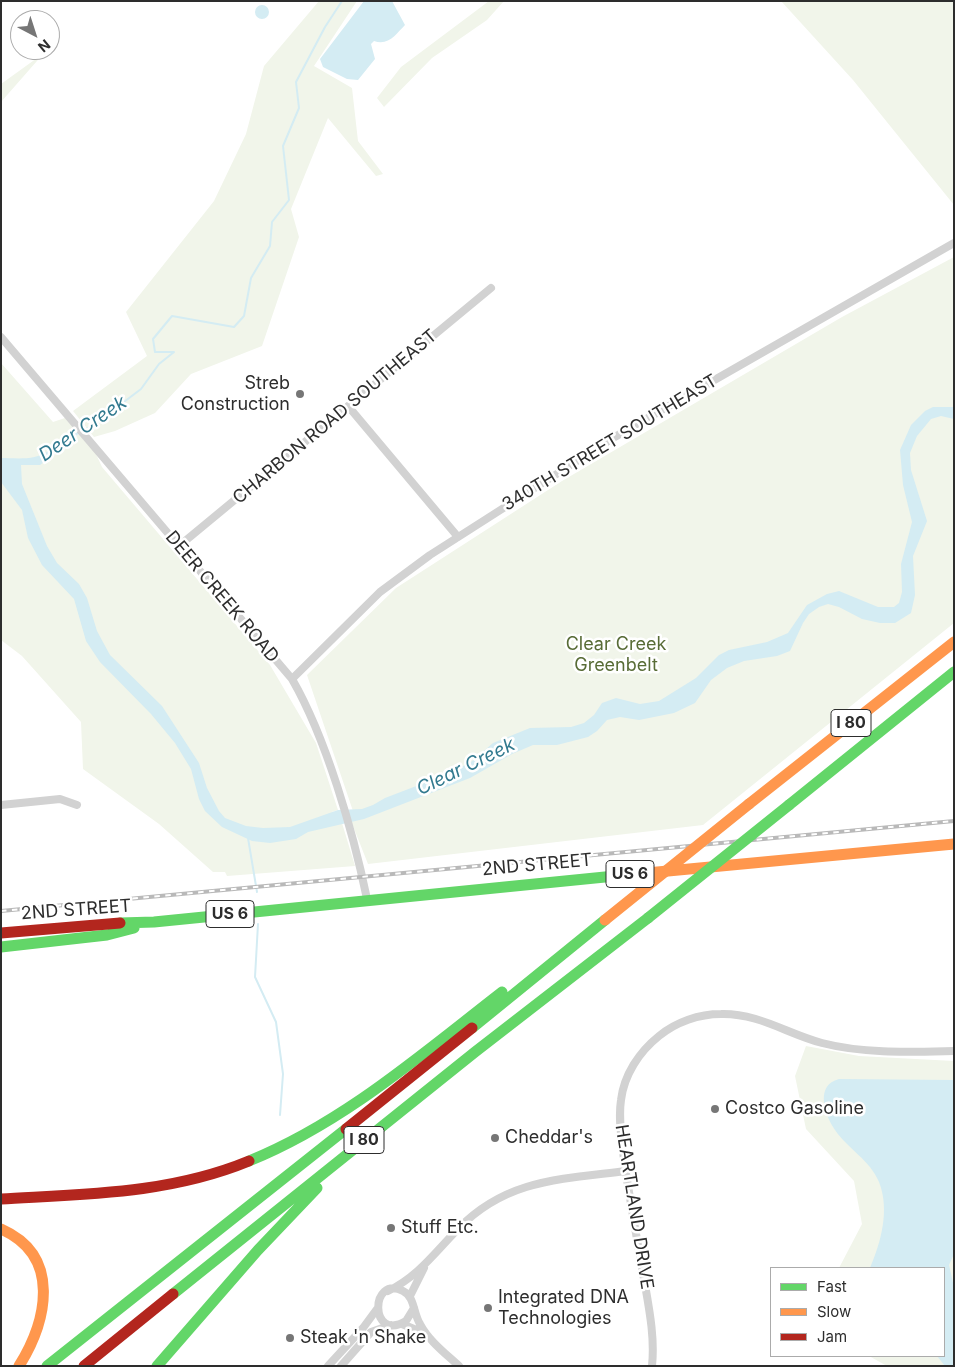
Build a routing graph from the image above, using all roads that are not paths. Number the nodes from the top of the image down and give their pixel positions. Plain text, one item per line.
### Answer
1 (954, 243) edge
2 (491, 288) dead end
3 (1, 336) edge
4 (348, 406) junction
5 (458, 537) junction
6 (179, 546) junction
7 (954, 642) edge
8 (954, 672) edge
9 (292, 678) junction
10 (1, 805) edge
11 (77, 805) dead end
12 (954, 844) edge
13 (367, 900) junction
14 (154, 922) junction
15 (1, 934) edge
16 (1, 947) edge
17 (548, 967) junction
18 (954, 1051) edge
19 (408, 1105) junction
20 (626, 1171) junction
21 (1, 1199) edge
22 (1, 1229) edge
23 (425, 1266) junction
24 (388, 1291) junction
25 (410, 1296) junction
26 (414, 1308) junction
27 (377, 1309) junction
28 (402, 1324) junction
29 (390, 1325) junction
30 (426, 1334) junction
31 (18, 1366) edge
32 (46, 1366) edge
33 (84, 1366) edge
34 (157, 1366) edge
35 (328, 1366) edge
36 (341, 1366) edge
37 (459, 1366) edge
38 (652, 1366) edge

1 - 5 street, 340TH STREET SOUTHEAST
2 - 4 street, CHARBON ROAD SOUTHEAST
3 - 6 street, DEER CREEK ROAD
4 - 5 street
4 - 6 street, CHARBON ROAD SOUTHEAST
5 - 9 street, 340TH STREET SOUTHEAST
6 - 9 street, DEER CREEK ROAD
7 - 17 main road, I 80, bridge
8 - 19 main road, I 80, bridge
9 - 13 street, DEER CREEK ROAD
10 - 11 street
12 - 13 main road, 2ND STREET / US 6
13 - 14 main road, 2ND STREET / US 6
14 - 15 main road, 2ND STREET / US 6
14 - 16 main road, 2ND STREET / US 6
17 - 21 main road
17 - 32 main road, I 80
18 - 20 street, HEARTLAND DRIVE
19 - 33 main road, I 80
19 - 34 main road
20 - 23 street
20 - 38 street, HEARTLAND DRIVE
22 - 31 main road
23 - 24 street
23 - 25 street
24 - 25 street
24 - 27 street
25 - 26 street
26 - 28 street
26 - 30 street
27 - 29 street
27 - 35 street
28 - 29 street
28 - 30 street
29 - 36 street
30 - 37 street

